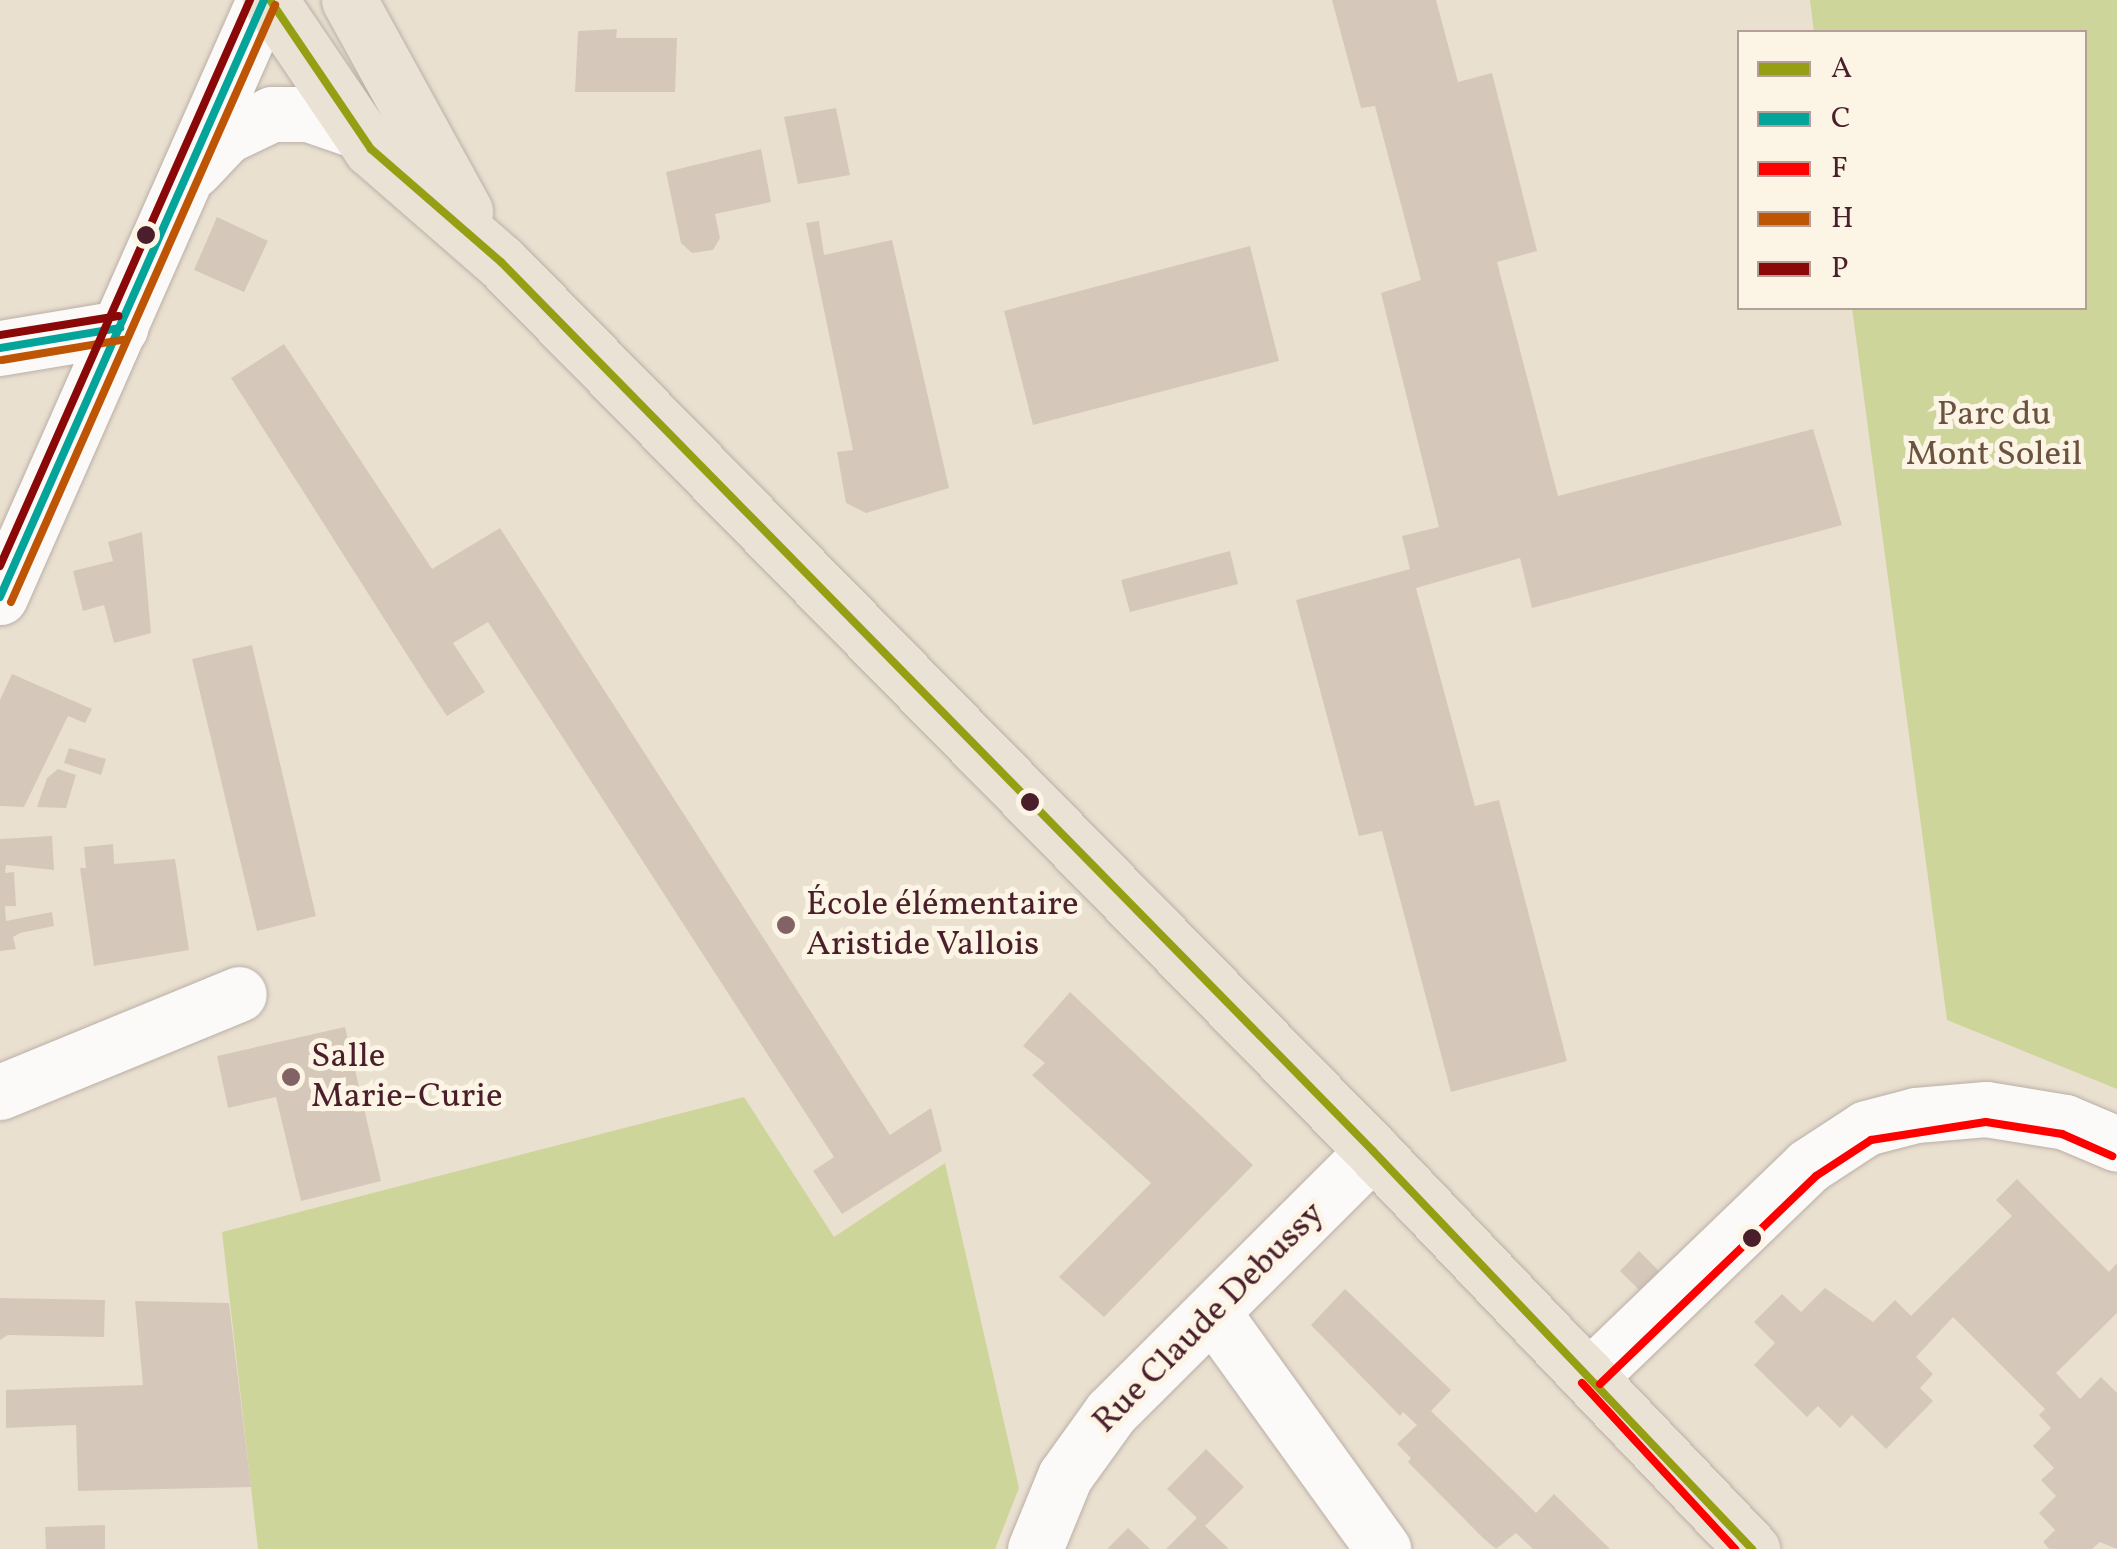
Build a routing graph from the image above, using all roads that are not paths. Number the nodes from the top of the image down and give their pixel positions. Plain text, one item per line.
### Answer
1 (349, 0) edge
2 (278, 15) edge
3 (355, 130) junction
4 (182, 184) junction
5 (455, 196) junction
6 (501, 262) junction
7 (120, 328) junction
8 (0, 348) edge
9 (0, 597) edge
10 (240, 994) dead end
11 (0, 1092) edge
12 (2117, 1144) edge
13 (1373, 1152) junction
14 (1214, 1313) junction
15 (1591, 1376) junction
16 (1035, 1549) edge
17 (1382, 1549) edge
18 (1752, 1549) edge

1 - 5 main road
2 - 3 main road
2 - 4 street
2 - 5 street
3 - 4 street
3 - 6 main road
4 - 7 street
5 - 6 main road
6 - 13 main road
7 - 8 street
7 - 9 street
10 - 11 street
12 - 15 street
13 - 14 street, Rue Claude Debussy
13 - 15 main road
14 - 16 street, Rue Claude Debussy
14 - 17 street
15 - 18 main road

